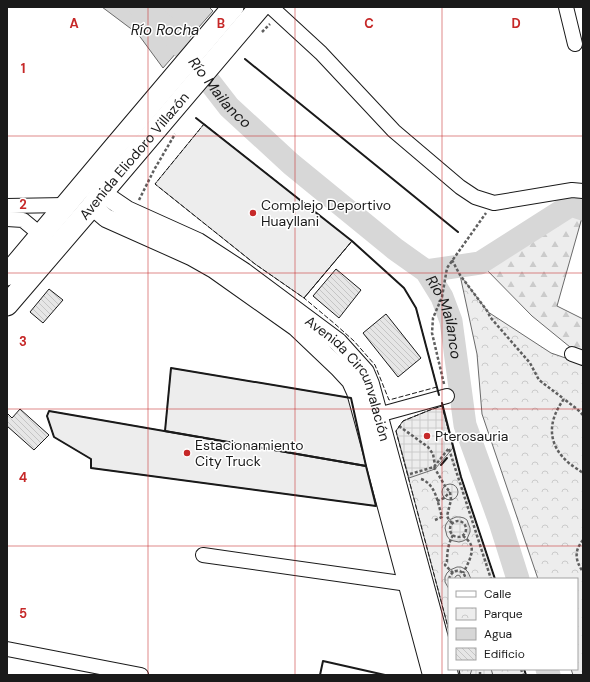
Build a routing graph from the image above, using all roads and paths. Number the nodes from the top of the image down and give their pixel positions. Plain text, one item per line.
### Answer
1 (260, 7) edge
2 (566, 7) edge
3 (275, 11) edge
4 (242, 19) edge
5 (575, 44) dead end
6 (179, 129) dead end
7 (583, 191) edge
8 (97, 200) junction
9 (494, 203) junction
10 (65, 205) junction
11 (7, 206) edge
12 (132, 212) junction
13 (7, 219) edge
14 (40, 235) junction
15 (452, 260) junction
16 (7, 275) edge
17 (7, 305) edge
18 (341, 345) junction
19 (328, 358) junction
20 (447, 396) joint
21 (564, 399) junction
22 (583, 415) edge
23 (372, 418) junction
24 (400, 426) dead end
25 (435, 466) junction
26 (583, 473) edge
27 (410, 474) dead end
28 (421, 479) dead end
29 (450, 492) junction
30 (437, 501) junction
31 (435, 520) dead end
32 (452, 523) junction
33 (452, 535) junction
34 (463, 536) junction
35 (583, 540) edge
36 (203, 555) dead end
37 (583, 572) edge
38 (453, 573) junction
39 (463, 573) junction
40 (450, 578) edge
41 (466, 578) edge
42 (491, 578) edge
43 (408, 584) junction
44 (7, 649) edge
45 (141, 675) edge
46 (432, 675) edge
47 (449, 675) edge

1 - 4 highway, Avenida Eliodoro Villazón
2 - 5 street
3 - 4 path
3 - 9 street
4 - 8 highway, Avenida Eliodoro Villazón
4 - 10 highway, Avenida Eliodoro Villazón
6 - 12 path
7 - 9 street
8 - 12 main road, Avenida Circunvalación
8 - 17 highway, Avenida Eliodoro Villazón
8 - 19 main road, Avenida Circunvalación
9 - 15 path
10 - 11 street
10 - 14 highway, Avenida Eliodoro Villazón
12 - 18 main road, Avenida Circunvalación
13 - 14 street
14 - 16 highway, Avenida Eliodoro Villazón
15 - 20 path
15 - 21 path
18 - 19 street
18 - 23 main road, Avenida Circunvalación
19 - 23 main road, Avenida Circunvalación
20 - 23 street
21 - 22 path
21 - 26 path
23 - 43 main road, Avenida Circunvalación
23 - 47 main road, Avenida Circunvalación
24 - 25 path
25 - 27 path
25 - 29 path
25 - 42 path
28 - 30 path
29 - 30 path
29 - 32 path
30 - 31 path
32 - 33 path
32 - 34 path
33 - 34 path
33 - 38 path
34 - 39 path
35 - 37 path
36 - 43 street
38 - 39 path
38 - 40 path
39 - 41 path
43 - 46 main road, Avenida Circunvalación
44 - 45 street

